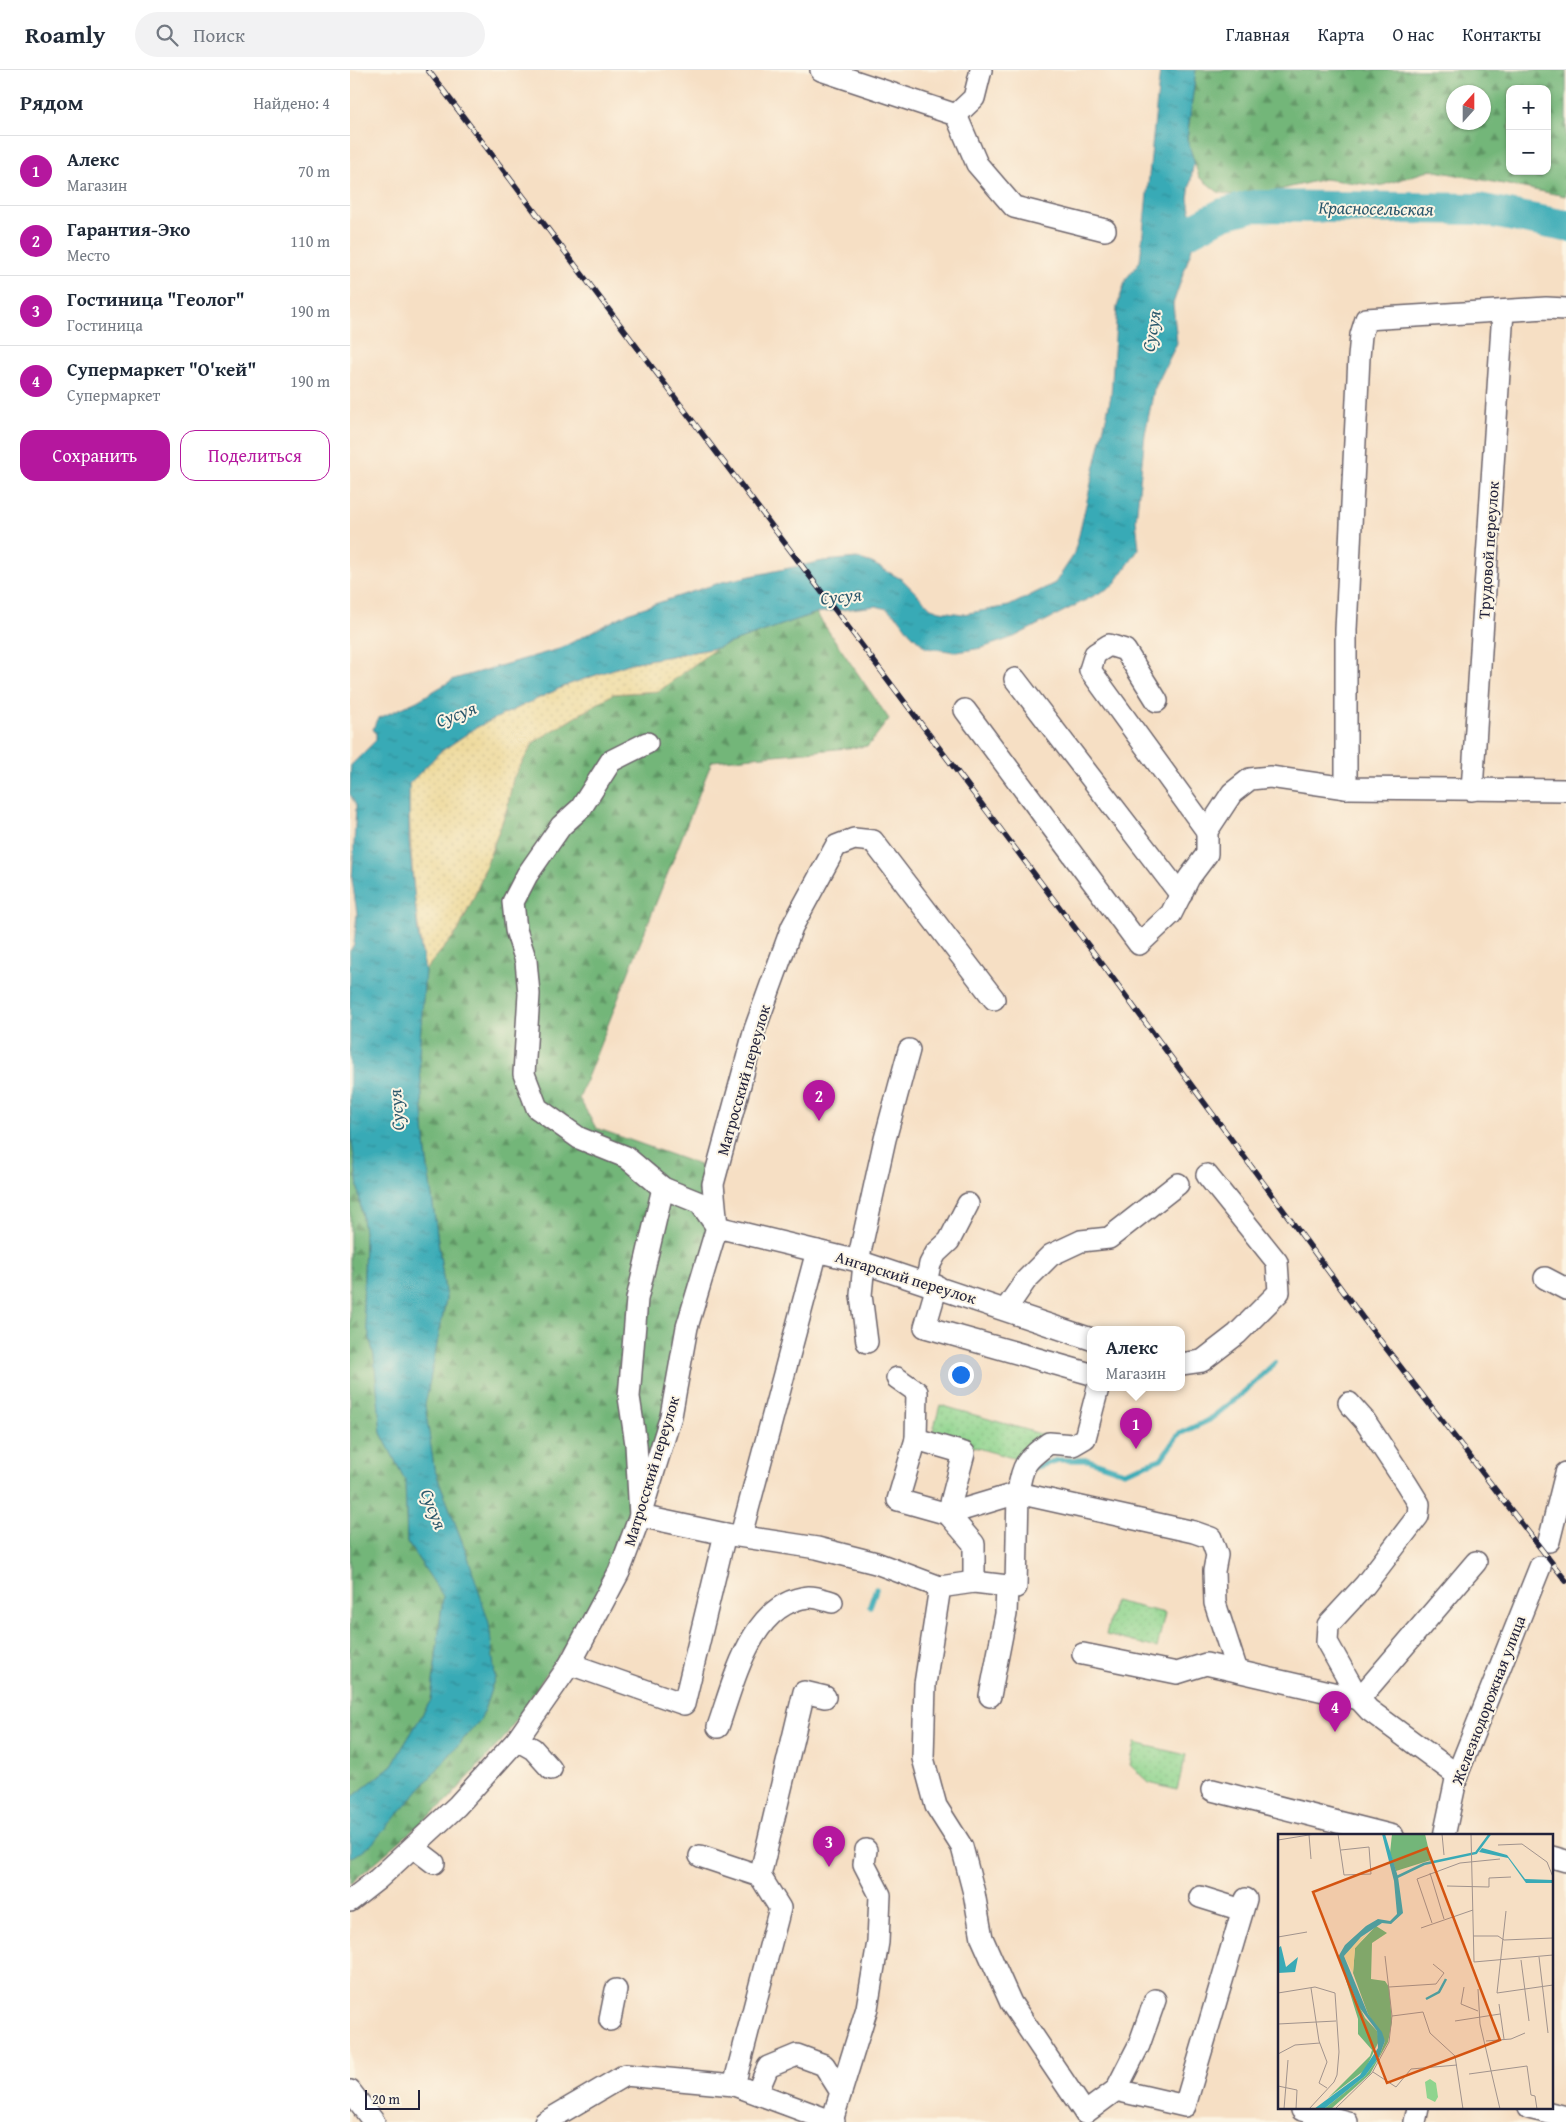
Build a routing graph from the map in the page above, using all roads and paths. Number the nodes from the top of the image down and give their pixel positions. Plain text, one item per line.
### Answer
1 (821, 70) edge
2 (981, 70) edge
3 (956, 115) junction
4 (1105, 230) dead end
5 (1566, 309) edge
6 (1503, 311) junction
7 (1015, 678) dead end
8 (1157, 701) dead end
9 (965, 710) dead end
10 (647, 743) dead end
11 (1346, 788) junction
12 (1472, 790) junction
13 (1566, 790) edge
14 (1207, 830) junction
15 (1181, 895) junction
16 (994, 999) dead end
17 (909, 1050) dead end
18 (1207, 1175) dead end
19 (1178, 1184) dead end
20 (662, 1188) junction
21 (968, 1204) dead end
22 (717, 1227) junction
23 (816, 1250) junction
24 (861, 1262) junction
25 (1545, 1278) dead end
26 (931, 1284) junction
27 (1566, 1289) edge
28 (1006, 1309) junction
29 (1087, 1338) edge
30 (867, 1342) dead end
31 (1185, 1363) edge
32 (1087, 1373) edge
33 (897, 1378) dead end
34 (1097, 1391) edge
35 (1350, 1403) dead end
36 (916, 1439) junction
37 (1566, 1473) edge
38 (1018, 1494) junction
39 (948, 1514) junction
40 (640, 1516) junction
41 (733, 1534) junction
42 (1549, 1541) dead end
43 (1476, 1562) dead end
44 (1540, 1567) dead end
45 (974, 1582) junction
46 (1007, 1586) junction
47 (940, 1587) junction
48 (832, 1602) dead end
49 (1083, 1654) dead end
50 (570, 1664) junction
51 (1237, 1671) junction
52 (824, 1696) dead end
53 (990, 1696) dead end
54 (1359, 1699) junction
55 (718, 1727) dead end
56 (516, 1740) junction
57 (551, 1769) dead end
58 (1457, 1775) junction
59 (1212, 1790) dead end
60 (1386, 1834) edge
61 (1444, 1834) edge
62 (413, 1846) junction
63 (866, 1850) dead end
64 (700, 1856) dead end
65 (434, 1864) dead end
66 (760, 1876) junction
67 (1200, 1897) dead end
68 (350, 1901) edge
69 (616, 1990) dead end
70 (1156, 2000) dead end
71 (610, 2020) dead end
72 (734, 2085) junction
73 (1116, 2090) junction
74 (350, 2091) edge
75 (841, 2092) junction
76 (757, 2093) junction
77 (1537, 2110) edge
78 (1301, 2114) edge
79 (1566, 2117) edge
80 (1084, 2118) edge
81 (374, 2122) edge
82 (545, 2122) edge
83 (833, 2122) edge
84 (1347, 2122) edge

1 - 3 street
2 - 3 street
3 - 4 street
5 - 6 street
6 - 11 street
6 - 12 street, Трудовой переулок
7 - 15 street
8 - 14 street
9 - 15 street
10 - 20 street
11 - 12 street
11 - 14 street
12 - 13 street
14 - 15 street
16 - 22 street, Матросский переулок
17 - 24 street
18 - 31 street
19 - 28 street
20 - 22 street
20 - 40 street
21 - 26 street
22 - 23 street, Ангарский переулок
22 - 40 street, Матросский переулок
23 - 24 street, Ангарский переулок
23 - 41 street
24 - 26 street, Ангарский переулок
24 - 30 street
25 - 27 street
26 - 28 street, Ангарский переулок
26 - 32 street
28 - 29 street, Ангарский переулок
33 - 36 street
34 - 38 street
35 - 54 street
36 - 39 street
36 - 39 street
37 - 42 street
38 - 39 street
38 - 46 street
38 - 51 street
39 - 45 street
40 - 41 street
40 - 50 street, Матросский переулок
41 - 47 street
41 - 50 street
43 - 54 street
44 - 58 street, Железнодорожная улица
45 - 46 street
45 - 47 street
46 - 53 street
47 - 80 street
48 - 55 street
49 - 51 street
50 - 56 street, Матросский переулок
51 - 54 street
52 - 66 street
54 - 58 street
56 - 57 street
56 - 62 street, Матросский переулок
58 - 61 street, Железнодорожная улица
59 - 60 street
62 - 65 street
62 - 68 street, Матросский переулок
63 - 75 street
64 - 66 street
66 - 72 street
67 - 73 street
69 - 71 street
70 - 73 street
72 - 76 street
72 - 82 street
73 - 80 street
74 - 81 street
75 - 76 street
75 - 83 street
76 - 83 street
77 - 79 street
78 - 84 street

